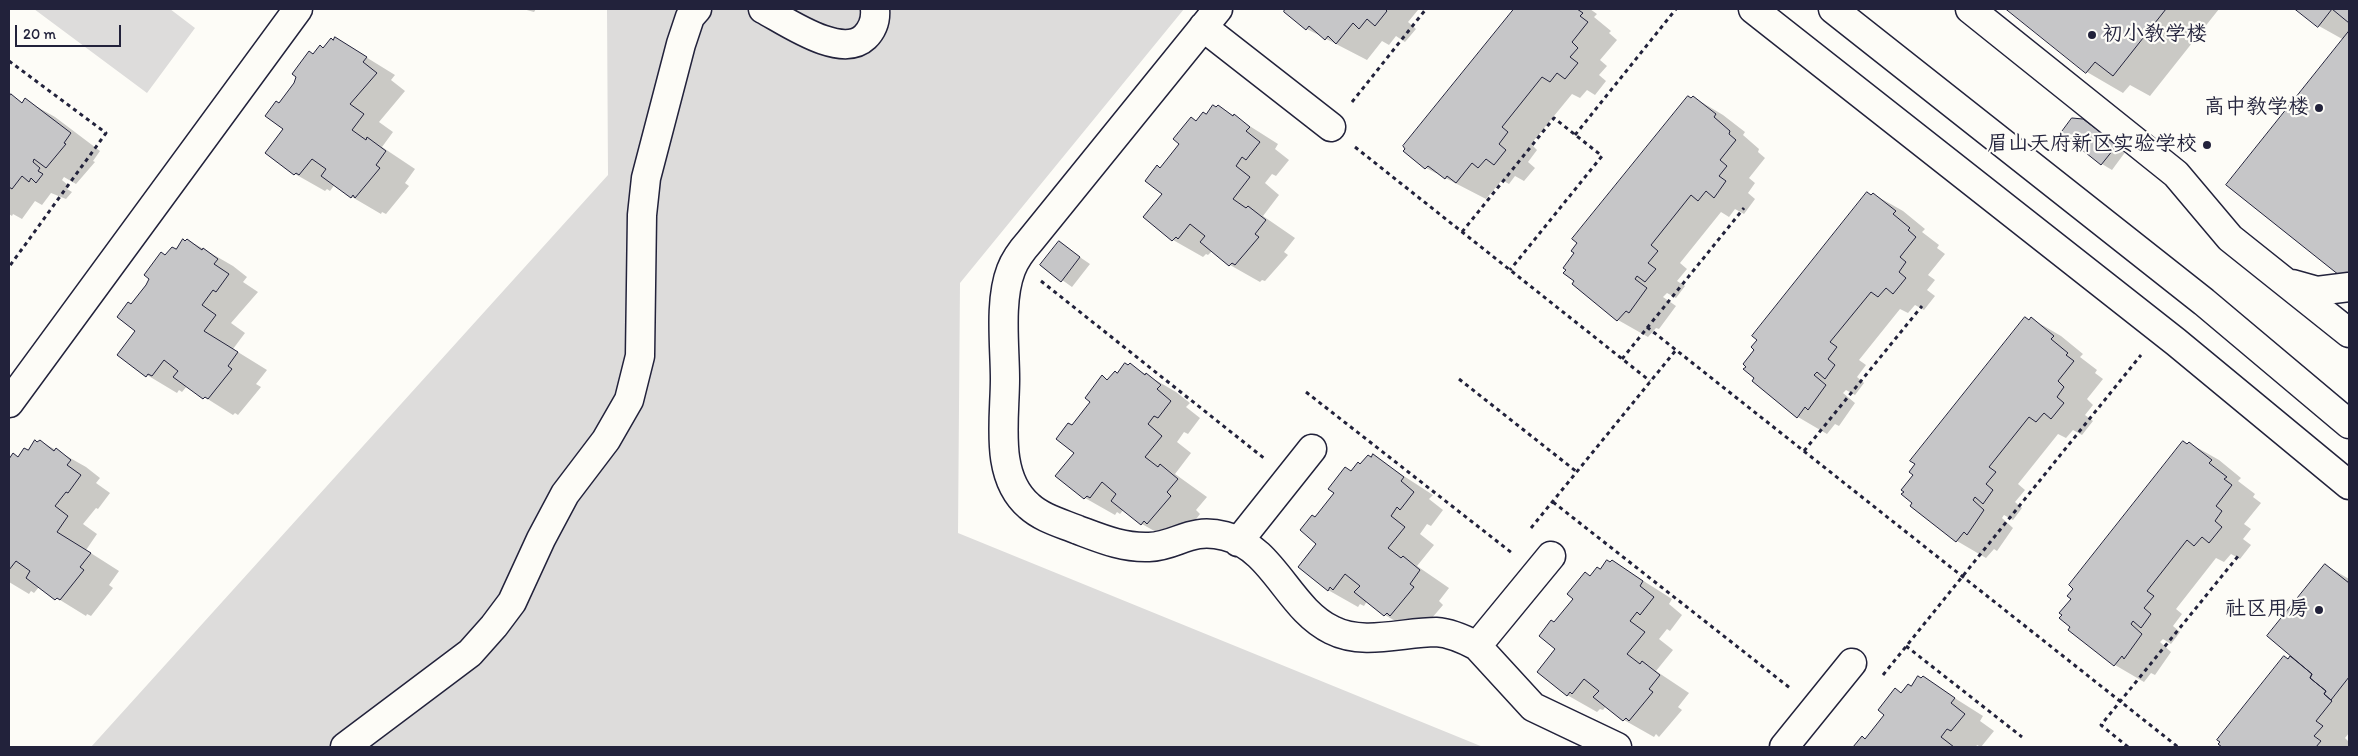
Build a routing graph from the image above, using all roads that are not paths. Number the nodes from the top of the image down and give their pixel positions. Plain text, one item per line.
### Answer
1 (298, 9) edge
2 (697, 9) edge
3 (763, 9) edge
4 (875, 9) edge
5 (1753, 9) edge
6 (1833, 9) edge
7 (1970, 9) edge
8 (1210, 18) edge
9 (1331, 127) road end
10 (2286, 282) junction
11 (2349, 287) edge
12 (2349, 333) edge
13 (9, 403) edge
14 (2349, 424) edge
15 (1312, 449) dead end
16 (2349, 485) edge
17 (1238, 542) junction
18 (1551, 556) dead end
19 (1477, 646) junction
20 (1852, 662) road end
21 (345, 747) edge
22 (1617, 747) edge
23 (1784, 747) edge

1 - 13 street
2 - 21 street
3 - 4 street
5 - 16 street
6 - 14 street
7 - 10 street
8 - 9 street
8 - 17 street
10 - 11 street
10 - 12 street
15 - 17 street
17 - 19 street
18 - 19 street
19 - 22 street
20 - 23 street

